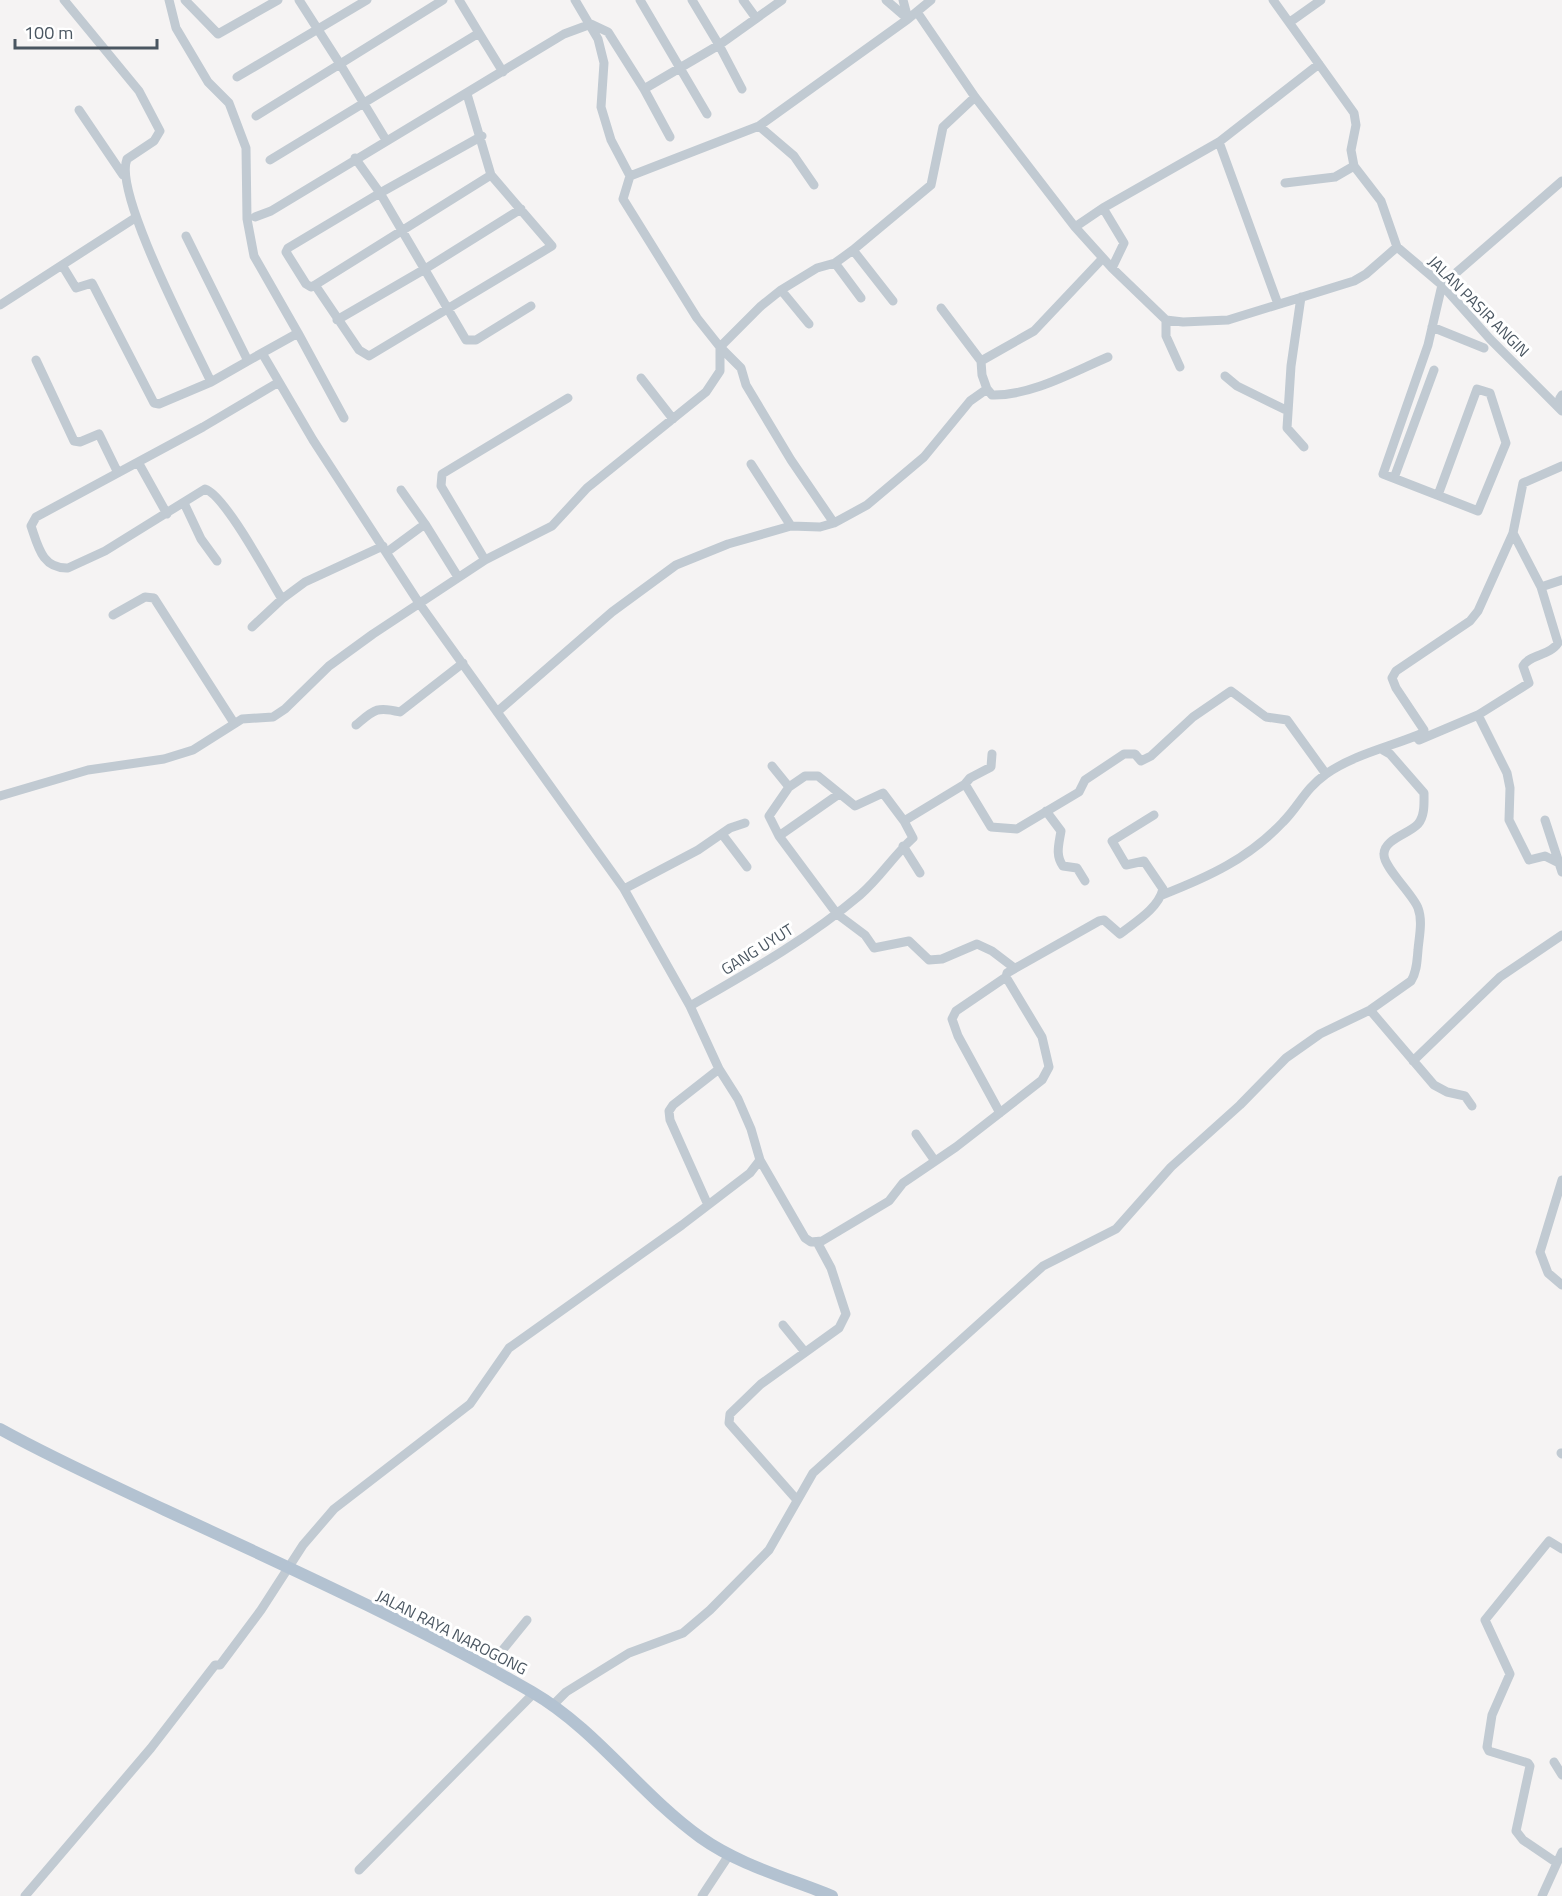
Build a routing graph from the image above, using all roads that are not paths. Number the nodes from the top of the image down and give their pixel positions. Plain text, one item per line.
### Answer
1 (63, 0) edge
2 (169, 0) edge
3 (278, 0) edge
4 (299, 0) edge
5 (367, 0) edge
6 (443, 0) edge
7 (459, 0) edge
8 (575, 0) edge
9 (640, 0) edge
10 (692, 0) edge
11 (743, 0) edge
12 (782, 0) edge
13 (886, 0) edge
14 (903, 0) edge
15 (931, 0) edge
16 (1273, 0) edge
17 (1320, 0) edge
18 (189, 1) edge
19 (917, 12) junction
20 (756, 18) junction
21 (908, 19) junction
22 (1290, 22) junction
23 (591, 24) junction
24 (318, 28) junction
25 (479, 33) junction
26 (719, 45) junction
27 (340, 64) junction
28 (1319, 64) junction
29 (680, 69) junction
30 (503, 72) junction
31 (237, 77) dead end
32 (644, 89) junction
33 (742, 89) dead end
34 (467, 94) junction
35 (975, 97) junction
36 (363, 102) junction
37 (79, 110) dead end
38 (707, 114) dead end
39 (256, 116) dead end
40 (759, 126) junction
41 (482, 136) junction
42 (670, 137) dead end
43 (386, 140) junction
44 (1219, 142) junction
45 (355, 158) junction
46 (270, 160) dead end
47 (1354, 166) junction
48 (491, 175) junction
49 (630, 176) junction
50 (125, 177) junction
51 (1562, 181) edge
52 (1285, 183) dead end
53 (814, 185) dead end
54 (380, 193) junction
55 (1103, 208) junction
56 (521, 209) junction
57 (255, 217) dead end
58 (135, 218) junction
59 (1075, 227) junction
60 (401, 231) junction
61 (186, 236) dead end
62 (1397, 247) junction
63 (853, 250) junction
64 (1102, 258) junction
65 (835, 263) junction
66 (62, 265) junction
67 (1112, 268) junction
68 (425, 269) junction
69 (315, 285) junction
70 (1442, 285) junction
71 (781, 290) junction
72 (1301, 297) junction
73 (861, 298) dead end
74 (893, 302) dead end
75 (1278, 304) junction
76 (0, 305) edge
77 (531, 306) dead end
78 (941, 308) dead end
79 (449, 310) junction
80 (338, 320) junction
81 (1166, 320) junction
82 (809, 324) dead end
83 (1432, 327) junction
84 (298, 333) junction
85 (720, 347) junction
86 (1484, 348) dead end
87 (262, 353) junction
88 (1108, 357) dead end
89 (36, 360) dead end
90 (248, 361) junction
91 (981, 361) junction
92 (1180, 367) dead end
93 (1434, 370) dead end
94 (1225, 376) dead end
95 (1417, 376) junction
96 (641, 378) dead end
97 (1430, 380) junction
98 (211, 382) junction
99 (279, 382) junction
100 (987, 388) junction
101 (1562, 395) edge
102 (568, 398) dead end
103 (1562, 400) edge
104 (1288, 411) junction
105 (1562, 411) edge
106 (344, 418) dead end
107 (673, 419) junction
108 (1304, 447) dead end
109 (138, 462) junction
110 (751, 464) dead end
111 (1562, 466) edge
112 (118, 473) junction
113 (1394, 478) junction
114 (401, 490) dead end
115 (1438, 495) junction
116 (183, 503) junction
117 (167, 514) junction
118 (834, 523) junction
119 (425, 524) junction
120 (791, 526) junction
121 (1513, 533) junction
122 (385, 549) junction
123 (485, 560) junction
124 (216, 561) dead end
125 (458, 577) junction
126 (1562, 580) edge
127 (1541, 587) junction
128 (282, 599) junction
129 (420, 603) junction
130 (113, 615) dead end
131 (252, 627) dead end
132 (463, 663) junction
133 (497, 712) junction
134 (1478, 715) junction
135 (234, 723) junction
136 (356, 725) dead end
137 (1386, 752) junction
138 (992, 754) dead end
139 (772, 766) dead end
140 (1326, 774) junction
141 (965, 784) junction
142 (789, 787) junction
143 (839, 795) junction
144 (0, 796) edge
145 (1046, 811) junction
146 (1154, 815) dead end
147 (1545, 820) dead end
148 (904, 821) junction
149 (745, 823) dead end
150 (722, 834) junction
151 (779, 836) junction
152 (903, 846) junction
153 (1557, 862) junction
154 (747, 867) dead end
155 (1562, 872) edge
156 (920, 873) dead end
157 (1086, 881) dead end
158 (624, 889) junction
159 (1162, 895) junction
160 (837, 914) junction
161 (1562, 935) edge
162 (1013, 967) junction
163 (1006, 977) junction
164 (690, 1006) junction
165 (1370, 1010) junction
166 (1413, 1061) junction
167 (719, 1069) junction
168 (1472, 1106) dead end
169 (1000, 1113) junction
170 (916, 1134) dead end
171 (759, 1160) junction
172 (935, 1161) junction
173 (1562, 1180) edge
174 (708, 1205) junction
175 (817, 1242) junction
176 (1562, 1285) edge
177 (783, 1325) dead end
178 (805, 1352) junction
179 (0, 1429) edge
180 (0, 1435) edge
181 (27, 1444) junction
182 (797, 1500) junction
183 (1562, 1549) edge
184 (287, 1568) junction
185 (527, 1620) dead end
186 (488, 1668) junction
187 (534, 1693) junction
188 (553, 1706) junction
189 (1554, 1762) dead end
190 (1562, 1774) edge
191 (1562, 1852) edge
192 (729, 1855) junction
193 (1557, 1863) junction
194 (359, 1870) dead end
195 (25, 1896) edge
196 (702, 1896) edge
197 (832, 1896) edge
198 (1542, 1896) edge

1 - 50 street
2 - 84 street
3 - 18 street
4 - 24 street
5 - 24 street
6 - 27 street
7 - 25 street
8 - 23 street
9 - 29 street
10 - 26 street
11 - 20 street
12 - 20 street
13 - 21 street
14 - 21 street
15 - 19 street
16 - 22 street
17 - 22 street
19 - 21 street
19 - 35 street
20 - 26 street
21 - 40 street
22 - 28 street
23 - 30 street
23 - 32 street
23 - 49 street
24 - 27 street
24 - 31 street
25 - 30 street
25 - 36 street
26 - 29 street
26 - 33 street
27 - 36 street
27 - 39 street
28 - 44 street
28 - 47 street
29 - 32 street
29 - 38 street
30 - 34 street
32 - 42 street
34 - 41 street
34 - 43 street
35 - 59 street
35 - 63 street
36 - 43 street
36 - 46 street
37 - 50 street
40 - 49 street
40 - 53 street
41 - 48 street
41 - 54 street
43 - 45 street
44 - 55 street
44 - 75 street
45 - 54 street
45 - 57 street
47 - 52 street
47 - 62 street
48 - 56 street
48 - 60 street
49 - 85 street
50 - 58 street
51 - 70 street
54 - 60 street
54 - 69 street
55 - 59 street
55 - 67 street
56 - 68 street
56 - 79 street
58 - 66 street
58 - 98 street
59 - 64 street
60 - 68 street
60 - 69 street
61 - 90 street
62 - 70 street, JALAN PASIR ANGIN
62 - 72 street
63 - 65 street
63 - 74 street
64 - 67 street
64 - 91 street
65 - 71 street
65 - 73 street
66 - 76 street
66 - 98 street
67 - 81 street
68 - 79 street
68 - 80 street
69 - 80 street
70 - 83 street
70 - 105 street, JALAN PASIR ANGIN
71 - 82 street
71 - 85 street
72 - 75 street
72 - 104 street
75 - 81 street
77 - 79 street
78 - 91 street
79 - 80 street
81 - 92 street
83 - 86 street
83 - 95 street
84 - 87 street
84 - 106 street
85 - 107 street
85 - 118 street
87 - 90 street
87 - 99 street
88 - 100 street
89 - 112 street
90 - 98 street
91 - 100 street
93 - 97 street
94 - 104 street
95 - 97 street
95 - 113 street
96 - 107 street
97 - 113 street
99 - 109 street
99 - 122 street
100 - 118 street
101 - 103 street
102 - 123 street
104 - 108 street
107 - 123 street
109 - 112 street
109 - 117 street
110 - 120 street
111 - 121 street
112 - 117 street
113 - 115 street
114 - 119 street
115 - 115 street
116 - 117 street
116 - 124 street
116 - 128 street
118 - 120 street
119 - 122 street
119 - 125 street
120 - 133 street
121 - 127 street
121 - 137 street
122 - 128 street
122 - 129 street
123 - 125 street
125 - 129 street
126 - 127 street
127 - 134 street
128 - 131 street
129 - 132 street
129 - 135 street
130 - 135 street
132 - 133 street
132 - 136 street
133 - 158 street
134 - 137 street
134 - 153 street
135 - 144 street
137 - 140 street
137 - 165 street
138 - 141 street
139 - 142 street
140 - 145 street
140 - 159 street
141 - 145 street
141 - 148 street
142 - 143 street
142 - 151 street
143 - 148 street
143 - 151 street
145 - 157 street
146 - 159 street
147 - 153 street
148 - 152 street
149 - 150 street
150 - 154 street
150 - 158 street
151 - 160 street
152 - 156 street
152 - 160 street, GANG UYUT
153 - 155 street
158 - 164 street
159 - 162 street
160 - 162 street
160 - 164 street, GANG UYUT
161 - 166 street
162 - 163 street
163 - 169 street
163 - 169 street
164 - 167 street
165 - 166 street
165 - 182 street
166 - 168 street
167 - 171 street
167 - 174 street
169 - 172 street
170 - 172 street
171 - 174 street
171 - 175 street
172 - 175 street
173 - 176 street
174 - 184 street
175 - 178 street
177 - 178 street
178 - 182 street
179 - 181 main road, JALAN RAYA NAROGONG
180 - 181 main road, JALAN RAYA NAROGONG
181 - 184 main road, JALAN RAYA NAROGONG
182 - 188 street
183 - 193 street
184 - 186 main road, JALAN RAYA NAROGONG
184 - 195 street
185 - 186 street
186 - 187 main road, JALAN RAYA NAROGONG
187 - 188 main road, JALAN RAYA NAROGONG
187 - 194 street
188 - 192 main road, JALAN RAYA NAROGONG
189 - 190 street
191 - 193 street
192 - 196 street
192 - 197 main road, JALAN RAYA NAROGONG
193 - 198 street

